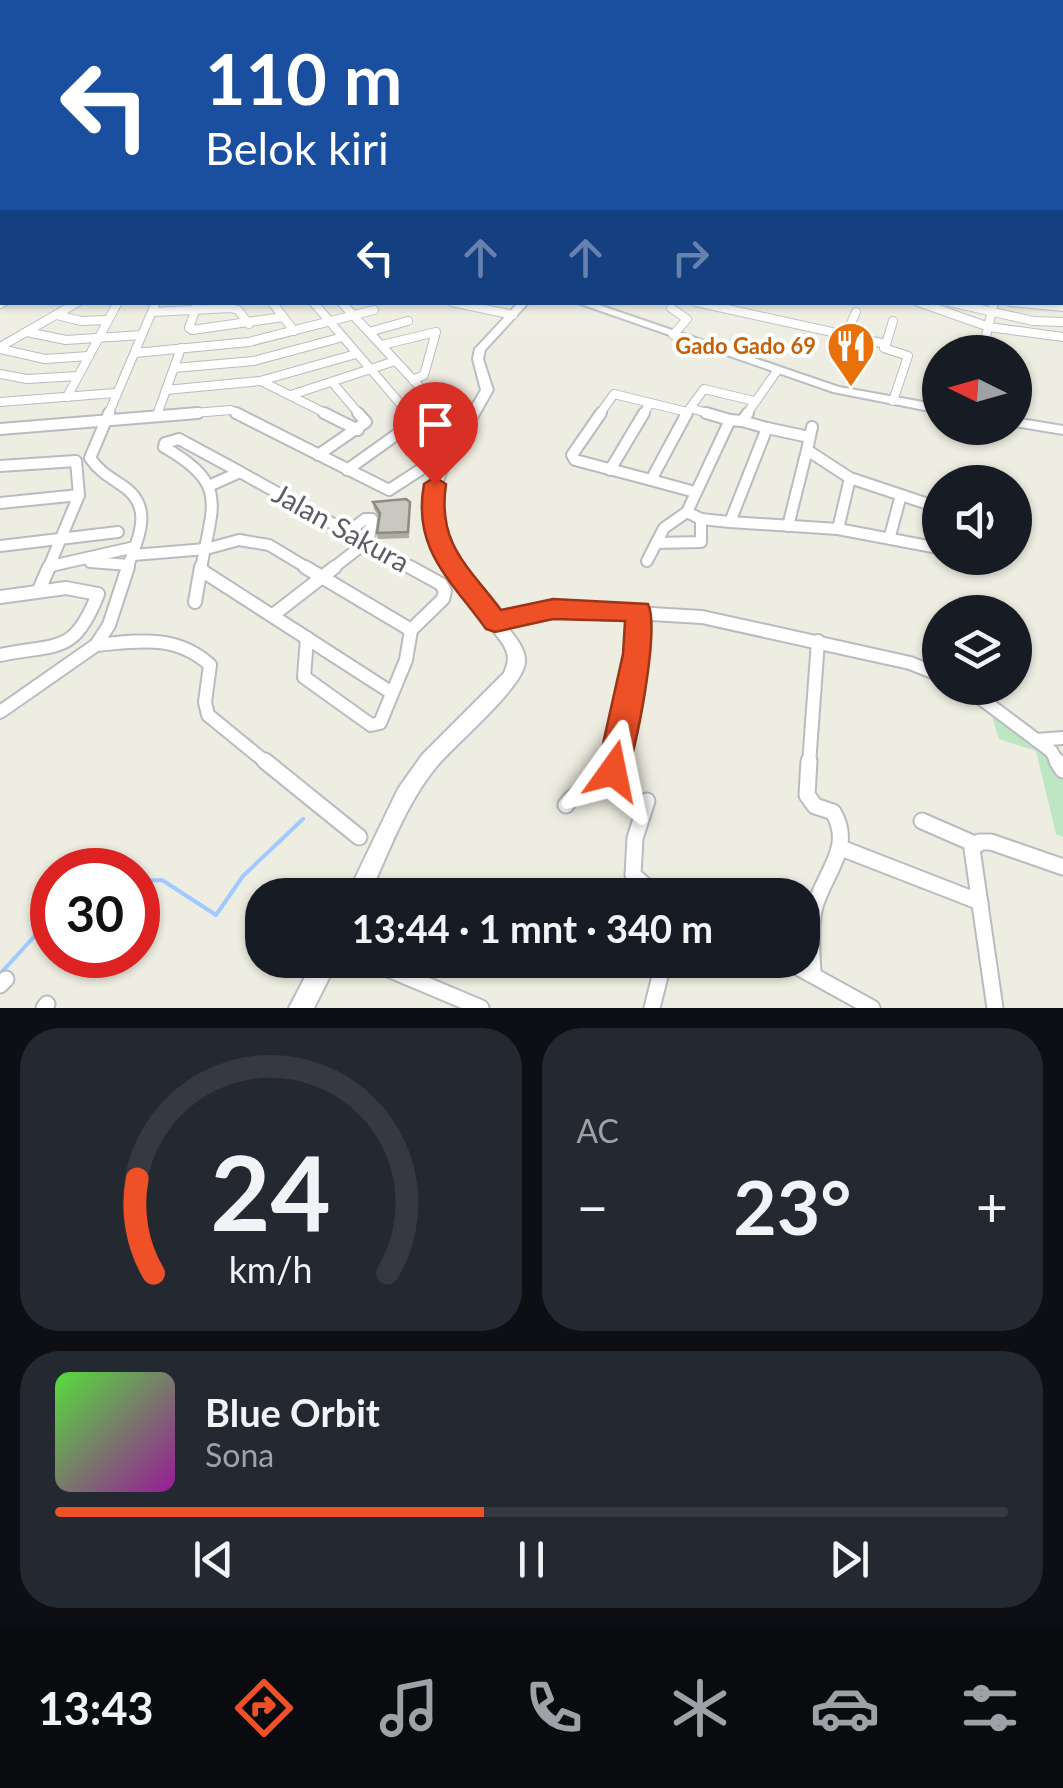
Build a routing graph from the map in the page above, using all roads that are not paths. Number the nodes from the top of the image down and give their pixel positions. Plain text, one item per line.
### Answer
1 (73, 305) edge
2 (116, 305) edge
3 (274, 305) edge
4 (316, 305) edge
5 (343, 305) edge
6 (465, 305) edge
7 (522, 305) edge
8 (587, 305) edge
9 (708, 305) edge
10 (751, 305) edge
11 (924, 305) edge
12 (963, 305) edge
13 (993, 305) edge
14 (1049, 305) edge
15 (154, 307) edge
16 (196, 307) edge
17 (1063, 307) edge
18 (671, 308) dead end
19 (374, 310) dead end
20 (856, 312) dead end
21 (992, 312) junction
22 (744, 314) junction
23 (56, 315) junction
24 (283, 316) junction
25 (353, 316) junction
26 (512, 316) junction
27 (107, 320) junction
28 (408, 321) dead end
29 (894, 321) dead end
30 (331, 322) junction
31 (1063, 322) edge
32 (249, 324) junction
33 (988, 324) junction
34 (294, 331) junction
35 (28, 332) junction
36 (369, 332) junction
37 (142, 335) junction
38 (986, 335) edge
39 (673, 336) junction
40 (846, 336) junction
41 (1063, 336) edge
42 (342, 337) junction
43 (98, 338) junction
44 (382, 344) junction
45 (886, 344) junction
46 (0, 348) edge
47 (180, 348) junction
48 (135, 353) junction
49 (356, 354) junction
50 (88, 356) junction
51 (395, 361) junction
52 (174, 368) junction
53 (370, 370) junction
54 (777, 370) junction
55 (0, 374) edge
56 (78, 376) junction
57 (414, 380) junction
58 (260, 381) junction
59 (332, 382) junction
60 (166, 390) junction
61 (115, 393) junction
62 (291, 395) junction
63 (67, 397) junction
64 (431, 398) dead end
65 (754, 401) junction
66 (893, 401) junction
67 (0, 402) edge
68 (650, 403) junction
69 (922, 406) edge
70 (688, 410) junction
71 (157, 416) junction
72 (730, 420) junction
73 (742, 421) junction
74 (104, 422) junction
75 (1032, 425) edge
76 (767, 428) junction
77 (0, 429) edge
78 (358, 430) junction
79 (1063, 430) edge
80 (454, 448) junction
81 (806, 450) junction
82 (318, 455) junction
83 (0, 466) edge
84 (347, 470) junction
85 (610, 470) junction
86 (240, 472) junction
87 (850, 478) junction
88 (651, 480) junction
89 (212, 485) junction
90 (695, 492) junction
91 (78, 495) junction
92 (901, 495) junction
93 (922, 502) edge
94 (0, 503) edge
95 (687, 512) junction
96 (702, 519) junction
97 (730, 522) junction
98 (788, 526) junction
99 (838, 529) junction
100 (118, 532) dead end
101 (348, 532) junction
102 (890, 536) junction
103 (62, 538) junction
104 (366, 542) junction
105 (656, 543) junction
106 (922, 544) edge
107 (0, 546) edge
108 (206, 549) junction
109 (132, 555) junction
110 (647, 560) dead end
111 (77, 562) junction
112 (50, 566) junction
113 (202, 570) junction
114 (322, 578) junction
115 (40, 590) junction
116 (0, 597) edge
117 (195, 602) dead end
118 (638, 612) junction
119 (273, 615) junction
120 (495, 621) junction
121 (411, 630) junction
122 (307, 638) junction
123 (818, 641) junction
124 (96, 645) junction
125 (0, 655) edge
126 (922, 668) edge
127 (392, 692) junction
128 (989, 705) edge
129 (0, 712) edge
130 (1063, 738) edge
131 (1035, 740) junction
132 (1063, 770) edge
133 (647, 801) dead end
134 (566, 805) dead end
135 (922, 821) dead end
136 (359, 836) dead end
137 (976, 844) junction
138 (841, 848) junction
139 (1063, 867) edge
140 (366, 878) edge
141 (636, 878) edge
142 (820, 893) edge
143 (980, 902) junction
144 (317, 978) edge
145 (410, 978) edge
146 (660, 978) edge
147 (820, 978) edge
148 (301, 1008) edge
149 (481, 1008) edge
150 (652, 1008) edge
151 (872, 1008) edge
152 (995, 1008) edge

1 - 23 street
2 - 27 street
3 - 24 street
4 - 30 street
5 - 25 street
6 - 26 street
7 - 26 main road
8 - 39 main road
9 - 22 street
10 - 22 street
11 - 33 street
12 - 21 street
13 - 21 street
14 - 17 street
15 - 16 street
15 - 37 street
16 - 32 street
16 - 32 street
18 - 39 street
19 - 25 street
20 - 40 street
21 - 31 street
21 - 33 street
22 - 40 street
23 - 27 street
23 - 35 street
24 - 32 street
24 - 34 street
25 - 30 street
25 - 36 street
26 - 80 main road
27 - 43 street
28 - 36 street
29 - 45 street
30 - 34 street
30 - 42 street
33 - 38 street
33 - 41 street
34 - 47 street
35 - 43 street
35 - 46 street
36 - 44 street
37 - 43 street
37 - 48 street
39 - 54 main road
40 - 45 street
42 - 49 street
42 - 52 street
43 - 50 street
44 - 51 street
44 - 57 street
45 - 66 street
46 - 50 street
47 - 48 street
47 - 52 street
48 - 61 street
49 - 53 street
49 - 58 street
50 - 56 street
51 - 53 street
51 - 57 street
52 - 60 street
53 - 59 street
53 - 84 street
54 - 65 street
54 - 66 main road
55 - 56 street
56 - 63 street
57 - 64 street
58 - 60 street
58 - 62 street
59 - 62 street
59 - 78 street
60 - 71 street
61 - 63 street
61 - 74 street
62 - 78 street
63 - 67 street
65 - 70 street
65 - 73 street
66 - 69 main road
68 - 70 street
68 - 85 street
68 - 85 street
70 - 72 street
70 - 88 street
71 - 74 street
71 - 82 street
72 - 73 street
72 - 90 street
73 - 76 street
74 - 77 street
74 - 109 street
75 - 79 main road
76 - 81 street
76 - 97 street
78 - 82 street
80 - 84 street
80 - 120 main road
81 - 87 street
81 - 98 street
82 - 84 street
83 - 91 street
85 - 88 street
86 - 89 street, Jalan Sakura
86 - 89 street, Jalan Sakura
86 - 101 street, Jalan Sakura
87 - 92 street
87 - 99 street
88 - 90 street
89 - 108 street
90 - 95 street
91 - 94 street
91 - 103 street
92 - 93 street
92 - 102 street
95 - 96 street
95 - 105 street
96 - 97 street
96 - 105 street
97 - 98 street
98 - 99 street
99 - 102 street
100 - 103 street
101 - 104 street, Jalan Sakura
101 - 104 street
102 - 106 street
103 - 107 street
103 - 112 street
104 - 114 street
104 - 121 street, Jalan Sakura
105 - 110 street
108 - 109 street
108 - 113 street
108 - 114 street
109 - 111 street
109 - 111 street
109 - 124 street
111 - 112 street
112 - 115 street
113 - 117 street
113 - 119 street
114 - 119 street
114 - 121 street
115 - 116 street
115 - 125 street
118 - 120 street
118 - 123 street
118 - 134 street
119 - 122 street
120 - 140 main road
121 - 127 street
122 - 127 street
122 - 127 street
123 - 126 street
123 - 138 street
124 - 129 street
124 - 136 street
128 - 131 street
130 - 131 street
131 - 132 street
133 - 141 street
135 - 137 street
137 - 139 street
137 - 143 street
138 - 142 street
138 - 143 street
143 - 152 street
144 - 148 main road
145 - 149 street
146 - 150 street
147 - 151 street

